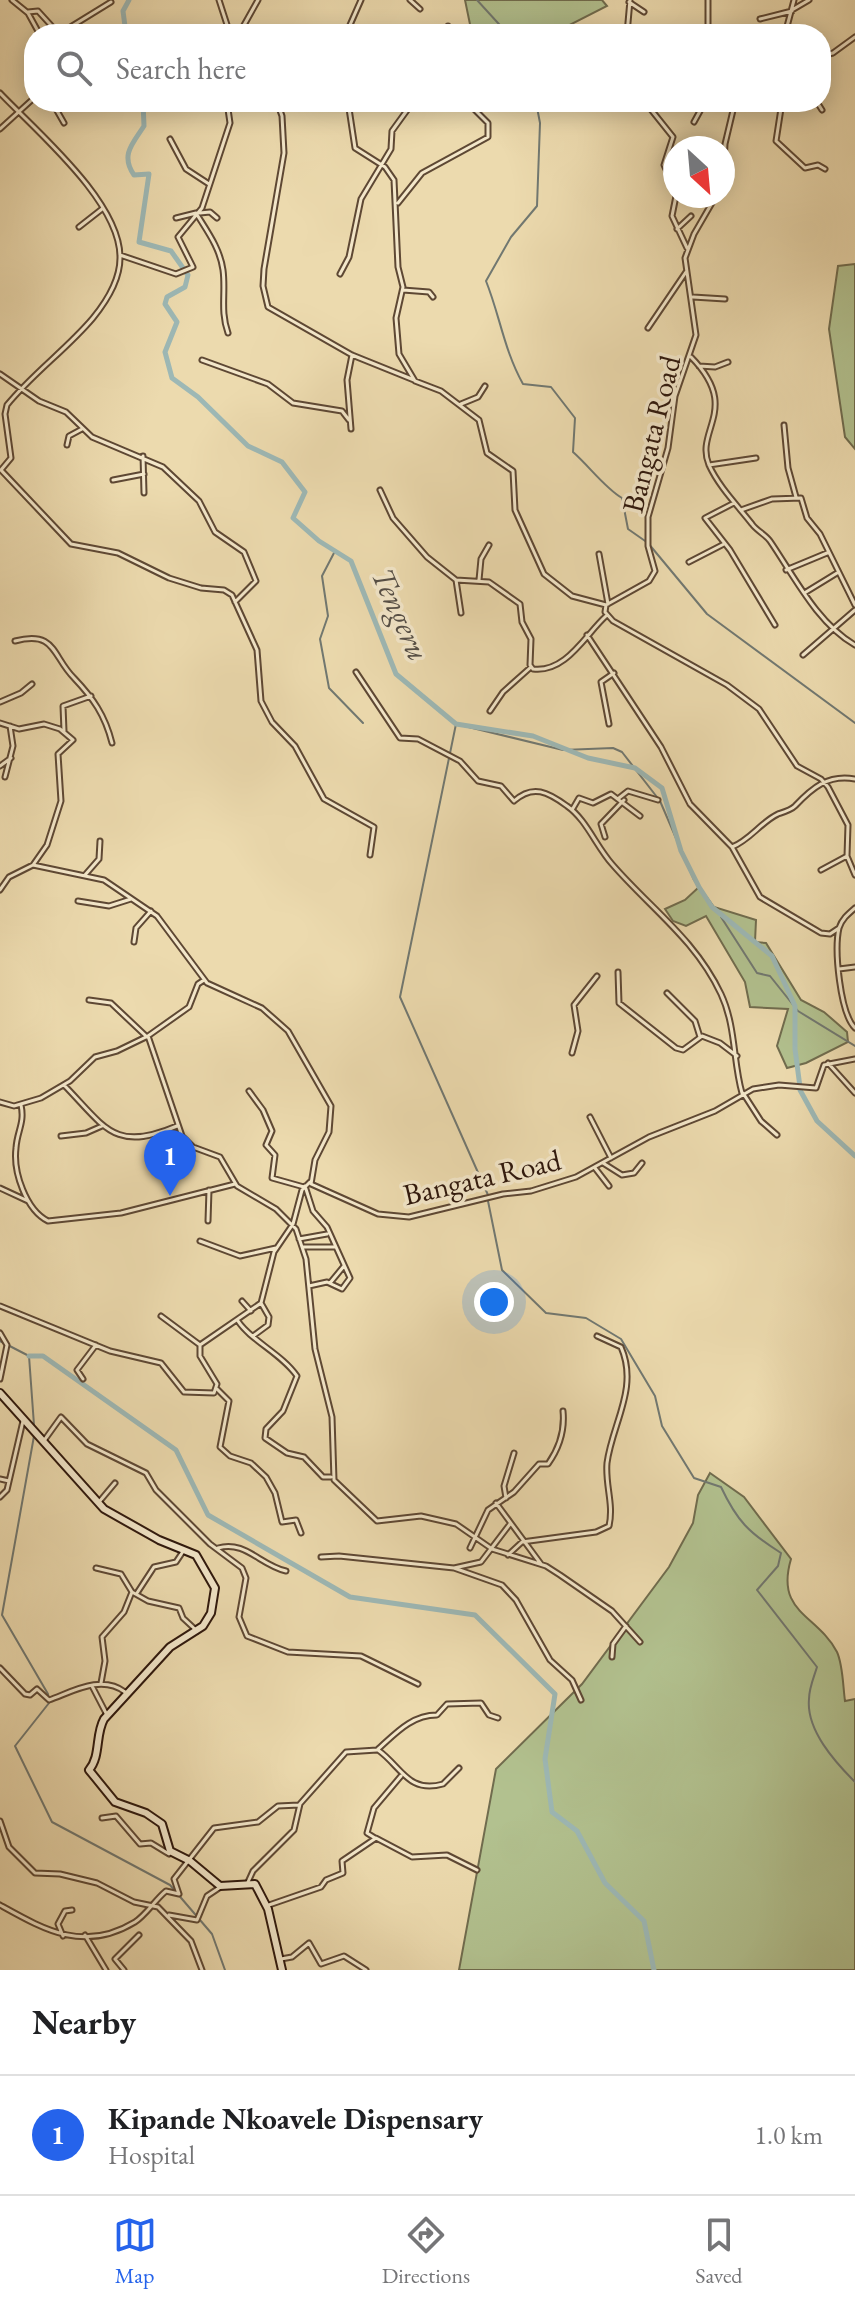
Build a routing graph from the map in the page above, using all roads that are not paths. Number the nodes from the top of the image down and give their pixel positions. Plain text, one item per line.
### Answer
1 (12, 0) edge
2 (219, 0) edge
3 (258, 0) edge
4 (361, 0) edge
5 (410, 0) edge
6 (708, 0) edge
7 (794, 0) edge
8 (809, 0) edge
9 (629, 1) edge
10 (111, 2) edge
11 (420, 9) dead end
12 (792, 11) junction
13 (28, 12) dead end
14 (644, 12) dead end
15 (760, 19) dead end
16 (34, 24) edge
17 (50, 24) edge
18 (75, 24) edge
19 (227, 24) edge
20 (246, 24) edge
21 (350, 24) edge
22 (628, 24) edge
23 (708, 24) edge
24 (788, 24) edge
25 (855, 37) edge
26 (831, 54) edge
27 (0, 93) edge
28 (24, 105) edge
29 (17, 110) junction
30 (58, 112) edge
31 (228, 112) edge
32 (281, 112) edge
33 (349, 112) edge
34 (406, 112) edge
35 (477, 112) edge
36 (653, 112) edge
37 (700, 112) edge
38 (733, 112) edge
39 (780, 112) edge
40 (694, 122) dead end
41 (64, 123) dead end
42 (0, 129) edge
43 (672, 136) edge
44 (727, 136) edge
45 (170, 139) dead end
46 (379, 164) junction
47 (825, 169) dead end
48 (209, 184) junction
49 (397, 203) junction
50 (674, 208) edge
51 (709, 208) edge
52 (102, 209) junction
53 (199, 214) junction
54 (691, 216) dead end
55 (176, 218) dead end
56 (217, 218) dead end
57 (79, 227) dead end
58 (677, 229) junction
59 (687, 249) junction
60 (120, 255) junction
61 (686, 272) junction
62 (340, 274) dead end
63 (403, 290) junction
64 (433, 297) dead end
65 (693, 297) junction
66 (725, 299) dead end
67 (648, 328) dead end
68 (228, 333) dead end
69 (352, 355) junction
70 (691, 357) junction
71 (202, 360) dead end
72 (728, 362) dead end
73 (699, 366) junction
74 (0, 374) edge
75 (414, 380) junction
76 (485, 386) dead end
77 (22, 388) junction
78 (461, 404) junction
79 (349, 420) junction
80 (784, 425) dead end
81 (82, 429) junction
82 (351, 429) dead end
83 (67, 445) dead end
84 (143, 456) junction
85 (756, 458) dead end
86 (709, 465) junction
87 (0, 471) edge
88 (144, 474) junction
89 (113, 480) dead end
90 (380, 490) dead end
91 (144, 493) dead end
92 (796, 497) junction
93 (734, 503) junction
94 (741, 510) junction
95 (724, 544) junction
96 (489, 545) dead end
97 (828, 552) junction
98 (599, 554) dead end
99 (689, 562) dead end
100 (786, 570) junction
101 (839, 572) junction
102 (456, 580) junction
103 (479, 580) junction
104 (806, 592) junction
105 (235, 602) junction
106 (607, 605) junction
107 (855, 607) edge
108 (461, 613) dead end
109 (606, 616) junction
110 (775, 625) dead end
111 (836, 629) junction
112 (587, 635) junction
113 (15, 641) dead end
114 (855, 645) edge
115 (803, 655) dead end
116 (531, 667) junction
117 (356, 672) dead end
118 (614, 673) junction
119 (32, 684) dead end
120 (92, 695) junction
121 (0, 702) edge
122 (490, 711) dead end
123 (0, 723) edge
124 (609, 724) dead end
125 (10, 726) junction
126 (64, 731) junction
127 (112, 743) dead end
128 (11, 758) junction
129 (0, 766) edge
130 (5, 777) dead end
131 (855, 779) edge
132 (825, 782) junction
133 (622, 799) junction
134 (658, 800) dead end
135 (572, 810) junction
136 (640, 816) dead end
137 (848, 825) junction
138 (855, 825) edge
139 (605, 837) dead end
140 (100, 841) dead end
141 (732, 847) junction
142 (370, 855) dead end
143 (847, 856) junction
144 (33, 865) junction
145 (821, 870) dead end
146 (85, 875) junction
147 (855, 875) edge
148 (0, 890) edge
149 (131, 899) junction
150 (78, 901) dead end
151 (855, 908) edge
152 (151, 911) junction
153 (839, 928) junction
154 (134, 942) dead end
155 (855, 967) edge
156 (839, 969) junction
157 (618, 972) dead end
158 (597, 976) dead end
159 (204, 980) junction
160 (667, 993) dead end
161 (89, 1000) dead end
162 (855, 1028) edge
163 (148, 1036) junction
164 (700, 1037) junction
165 (572, 1053) dead end
166 (737, 1056) junction
167 (855, 1059) edge
168 (828, 1063) junction
169 (64, 1085) junction
170 (249, 1091) dead end
171 (743, 1093) junction
172 (855, 1093) edge
173 (0, 1102) edge
174 (21, 1105) junction
175 (590, 1117) dead end
176 (102, 1126) junction
177 (177, 1126) junction
178 (777, 1135) dead end
179 (61, 1136) dead end
180 (611, 1158) junction
181 (603, 1163) junction
182 (642, 1163) dead end
183 (595, 1168) junction
184 (310, 1182) junction
185 (235, 1184) junction
186 (305, 1186) junction
187 (609, 1186) dead end
188 (0, 1188) edge
189 (209, 1190) junction
190 (28, 1201) junction
191 (208, 1221) dead end
192 (293, 1224) junction
193 (327, 1234) junction
194 (299, 1239) junction
195 (200, 1241) dead end
196 (303, 1247) junction
197 (334, 1247) junction
198 (276, 1248) junction
199 (344, 1266) junction
200 (330, 1283) junction
201 (309, 1286) junction
202 (242, 1301) dead end
203 (261, 1303) junction
204 (0, 1306) edge
205 (251, 1311) junction
206 (161, 1316) dead end
207 (238, 1321) junction
208 (1, 1336) edge
209 (253, 1336) junction
210 (597, 1336) dead end
211 (96, 1345) junction
212 (200, 1345) junction
213 (0, 1379) edge
214 (83, 1379) dead end
215 (217, 1389) junction
216 (0, 1393) edge
217 (563, 1411) dead end
218 (23, 1421) junction
219 (43, 1442) junction
220 (514, 1453) dead end
221 (333, 1476) junction
222 (0, 1479) edge
223 (9, 1481) junction
224 (115, 1483) dead end
225 (0, 1497) edge
226 (506, 1498) junction
227 (98, 1503) junction
228 (496, 1503) junction
229 (510, 1524) junction
230 (301, 1533) dead end
231 (474, 1539) junction
232 (522, 1542) junction
233 (218, 1548) junction
234 (470, 1548) dead end
235 (492, 1549) junction
236 (184, 1550) junction
237 (508, 1555) junction
238 (321, 1557) dead end
239 (541, 1565) junction
240 (96, 1568) dead end
241 (454, 1568) junction
242 (286, 1571) dead end
243 (134, 1593) junction
244 (627, 1625) junction
245 (197, 1631) junction
246 (640, 1642) dead end
247 (612, 1657) dead end
248 (0, 1668) edge
249 (101, 1683) junction
250 (418, 1684) dead end
251 (92, 1686) junction
252 (127, 1694) junction
253 (581, 1700) dead end
254 (107, 1716) junction
255 (498, 1718) dead end
256 (378, 1750) junction
257 (459, 1768) dead end
258 (401, 1776) junction
259 (300, 1804) junction
260 (102, 1818) dead end
261 (0, 1821) edge
262 (375, 1838) junction
263 (173, 1854) junction
264 (189, 1861) junction
265 (477, 1870) dead end
266 (248, 1882) junction
267 (223, 1887) junction
268 (0, 1905) edge
269 (149, 1905) junction
270 (267, 1906) junction
271 (72, 1910) dead end
272 (169, 1915) junction
273 (85, 1935) junction
274 (139, 1935) dead end
275 (64, 1937) junction
276 (281, 1959) junction
277 (119, 1969) edge
278 (106, 1970) edge
279 (202, 1970) edge
280 (282, 1970) edge
281 (366, 1970) edge

1 - 16 street
2 - 19 street
3 - 20 street
4 - 21 street
5 - 11 street
6 - 23 street
7 - 12 street
8 - 12 street
9 - 14 street
9 - 22 street
10 - 18 street
12 - 15 street
12 - 24 street
13 - 17 street
25 - 26 street
27 - 29 street
28 - 29 street
29 - 42 street
29 - 52 street
30 - 41 street
31 - 48 street
32 - 69 street
33 - 46 street
34 - 46 street
35 - 49 street
36 - 43 street
37 - 40 street
38 - 44 street
39 - 47 street
45 - 48 street
46 - 49 street
46 - 62 street
48 - 53 street
49 - 63 street
50 - 58 street
51 - 59 street, Bangata Road
52 - 57 street
52 - 60 street
53 - 55 street
53 - 56 street
53 - 60 street
53 - 68 street
54 - 58 street
58 - 59 street
59 - 61 street, Bangata Road
60 - 77 street
61 - 65 street, Bangata Road
61 - 67 street
63 - 64 street
63 - 75 street
65 - 66 street
65 - 70 street, Bangata Road
69 - 75 street
69 - 79 street
70 - 73 street
70 - 106 street, Bangata Road
71 - 79 street
72 - 73 street
73 - 86 street
74 - 77 street
75 - 78 street
76 - 78 street
77 - 81 street
77 - 87 street
78 - 106 street
79 - 82 street
80 - 92 street
81 - 83 street
81 - 84 street
84 - 88 street
84 - 105 street
85 - 86 street
86 - 93 street
87 - 105 street
88 - 89 street
88 - 91 street
90 - 102 street
92 - 94 street
92 - 97 street
93 - 94 street
93 - 95 street
94 - 100 street
95 - 99 street
95 - 110 street
96 - 103 street
97 - 100 street
97 - 101 street
98 - 106 street
100 - 104 street
101 - 104 street
101 - 107 street
102 - 103 street
102 - 108 street
103 - 116 street
104 - 111 street
105 - 142 street
106 - 109 street
107 - 111 street
109 - 112 street
109 - 132 street
111 - 114 street
111 - 115 street
112 - 116 street
112 - 118 street
113 - 120 street
116 - 122 street
117 - 135 street
118 - 124 street
118 - 141 street
119 - 121 street
120 - 126 street
120 - 127 street
123 - 125 street
125 - 126 street
125 - 128 street
126 - 144 street
128 - 129 street
128 - 130 street
131 - 132 street
132 - 137 street
132 - 141 street
133 - 134 street
133 - 135 street
133 - 136 street
133 - 139 street
135 - 166 street
137 - 138 street
137 - 143 street
140 - 146 street
141 - 153 street
143 - 145 street
143 - 147 street
144 - 146 street
144 - 148 street
146 - 149 street
149 - 150 street
149 - 152 street
151 - 153 street
152 - 154 street
152 - 159 street
153 - 156 street
155 - 156 street
156 - 162 street
157 - 164 street
158 - 165 street
159 - 163 street
159 - 184 street
160 - 164 street
161 - 163 street
163 - 169 street
163 - 177 street
164 - 166 street
166 - 171 street
167 - 168 street
168 - 171 street, Bangata Road
168 - 172 street
169 - 174 street
169 - 176 street
170 - 186 street
171 - 178 street
171 - 180 street, Bangata Road
173 - 174 street
174 - 190 street
175 - 180 street
176 - 177 street
176 - 179 street
177 - 185 street
180 - 181 street, Bangata Road
181 - 182 street
181 - 183 street, Bangata Road
183 - 184 street, Bangata Road
183 - 187 street
184 - 186 street
185 - 189 street
185 - 192 street
186 - 192 street
186 - 193 street
188 - 190 street
189 - 190 street
189 - 191 street
192 - 194 street
192 - 198 street
193 - 194 street
193 - 197 street
194 - 196 street
195 - 198 street
196 - 197 street
196 - 201 street
197 - 199 street
198 - 203 street
199 - 200 street
199 - 200 street
200 - 201 street
201 - 221 street
202 - 205 street
203 - 205 street
203 - 209 street
204 - 211 street
205 - 207 street
206 - 212 street
207 - 209 street
207 - 212 street
208 - 213 street
209 - 221 street
210 - 232 street
211 - 214 street
211 - 215 street
212 - 215 street
215 - 230 street
216 - 218 street
217 - 226 street
218 - 219 street
218 - 223 street
219 - 227 street
219 - 233 street
220 - 226 street
221 - 231 street
222 - 223 street
223 - 225 street
224 - 227 street
226 - 228 street
227 - 236 street
228 - 229 street
228 - 231 street
229 - 232 street
229 - 235 street
231 - 234 street
231 - 235 street
232 - 237 street
232 - 239 street
233 - 242 street
233 - 250 street
235 - 237 street
235 - 241 street
236 - 243 street
236 - 245 street
237 - 239 street
238 - 241 street
239 - 244 street
240 - 243 street
241 - 253 street
243 - 245 street
243 - 249 street
244 - 246 street
244 - 247 street
245 - 252 street
248 - 251 street
249 - 251 street
249 - 252 street
251 - 254 street
252 - 254 street
254 - 263 street
255 - 256 street
256 - 258 street
256 - 259 street
257 - 258 street
258 - 262 street
259 - 264 street
259 - 266 street
260 - 263 street
261 - 269 street
262 - 265 street
262 - 270 street
263 - 264 street
264 - 267 street
264 - 269 street
266 - 267 street
266 - 270 street
267 - 272 street
268 - 275 street
269 - 272 street
269 - 273 street
270 - 276 street
271 - 275 street
272 - 279 street
273 - 275 street
273 - 278 street
274 - 277 street
276 - 280 street
276 - 281 street

